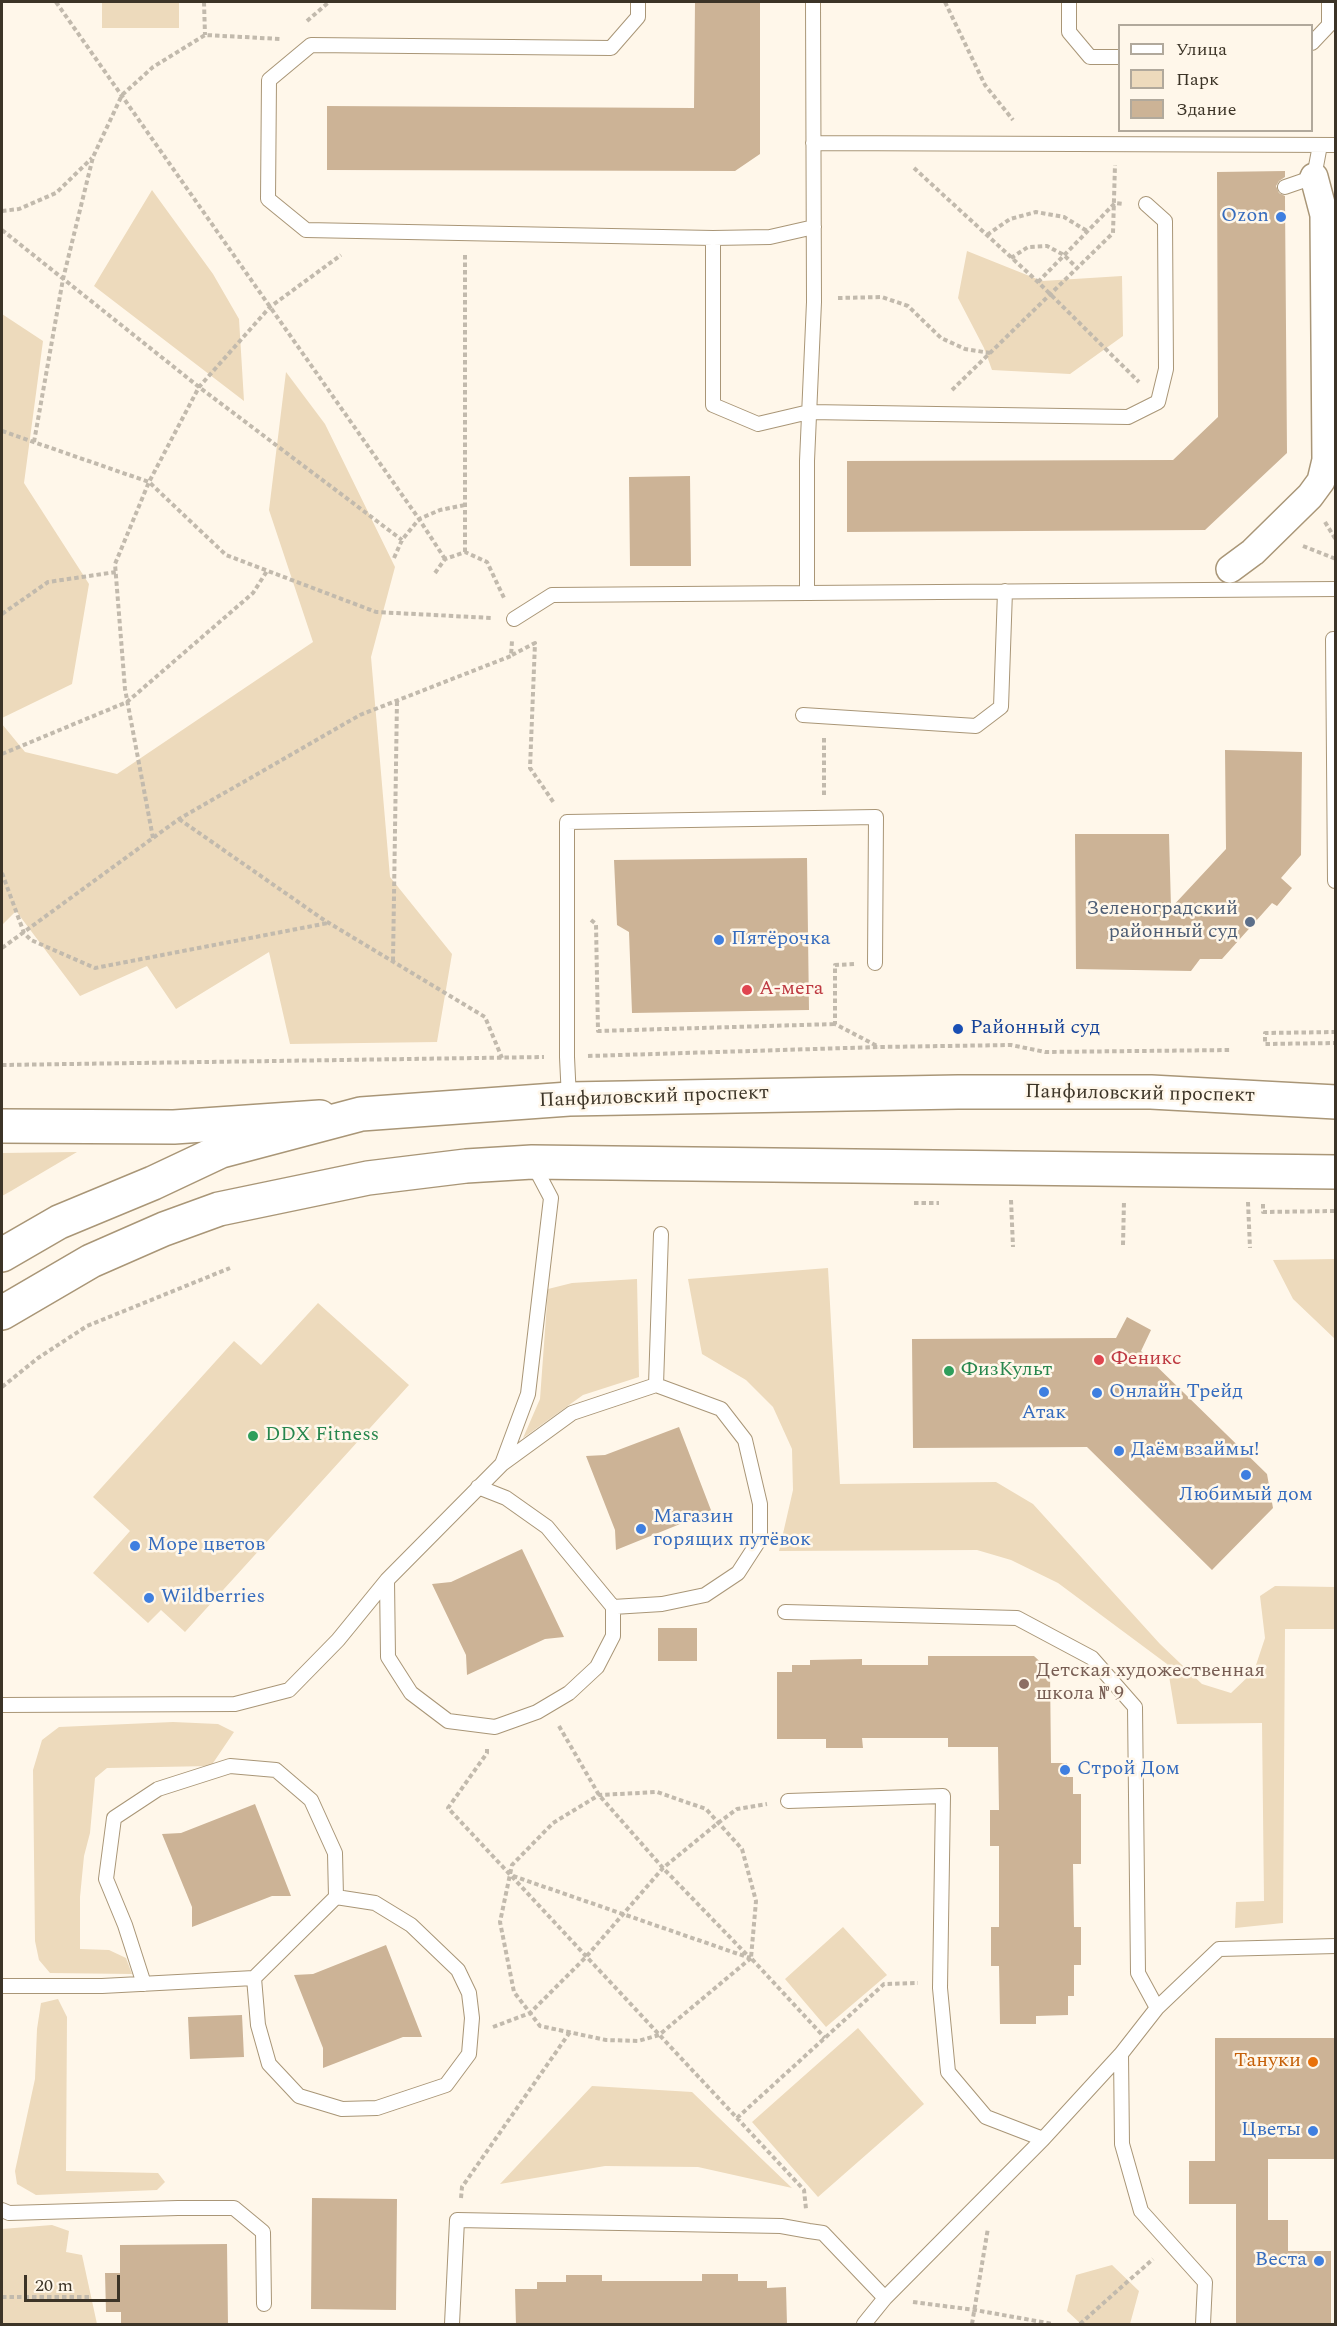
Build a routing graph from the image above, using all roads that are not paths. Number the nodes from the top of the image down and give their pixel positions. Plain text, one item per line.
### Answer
1 (638, 2) edge
2 (813, 2) edge
3 (1069, 2) edge
4 (1329, 2) edge
5 (1313, 41) edge
6 (1118, 57) edge
7 (813, 142) junction
8 (1320, 145) junction
9 (1335, 145) edge
10 (1314, 177) junction
11 (1285, 187) dead end
12 (1146, 204) dead end
13 (814, 227) junction
14 (713, 238) junction
15 (809, 412) junction
16 (1230, 569) dead end
17 (1335, 589) edge
18 (1005, 591) junction
19 (807, 593) junction
20 (514, 619) road end
21 (1335, 639) edge
22 (803, 715) dead end
23 (1335, 880) edge
24 (875, 963) road end
25 (569, 1099) junction
26 (1335, 1102) edge
27 (361, 1114) junction
28 (2, 1126) edge
29 (532, 1162) junction
30 (1335, 1172) edge
31 (661, 1234) dead end
32 (2, 1256) edge
33 (11, 1307) edge
34 (2, 1330) edge
35 (656, 1385) junction
36 (502, 1464) junction
37 (478, 1487) junction
38 (387, 1580) junction
39 (613, 1607) junction
40 (785, 1612) dead end
41 (2, 1704) edge
42 (788, 1801) road end
43 (336, 1898) junction
44 (1335, 1946) edge
45 (254, 1978) junction
46 (144, 1984) junction
47 (2, 1986) edge
48 (1157, 2008) junction
49 (1121, 2054) junction
50 (1043, 2139) junction
51 (2, 2210) edge
52 (885, 2298) junction
53 (264, 2304) dead end
54 (452, 2325) edge
55 (864, 2325) edge
56 (1203, 2325) edge

1 - 14 lane
2 - 7 lane
3 - 6 lane
4 - 5 lane
7 - 8 lane
7 - 13 lane
8 - 9 lane
8 - 10 lane
10 - 11 lane
10 - 16 street
12 - 15 lane
13 - 14 lane
13 - 15 lane
14 - 15 lane
15 - 19 lane
17 - 18 lane
18 - 19 lane
18 - 22 lane
19 - 20 lane
21 - 23 lane
24 - 25 lane
25 - 26 main road, Панфиловский проспект
25 - 27 main road, Панфиловский проспект
27 - 28 main road
27 - 32 main road, Панфиловский проспект
29 - 30 main road
29 - 33 main road
29 - 36 lane
31 - 35 lane
33 - 34 main road
35 - 36 lane
35 - 39 lane
36 - 37 lane
37 - 38 lane
37 - 39 lane
38 - 39 lane
38 - 41 lane
40 - 48 lane
42 - 50 lane
43 - 45 lane
43 - 45 lane
43 - 46 lane
44 - 48 lane
45 - 46 lane
46 - 47 lane
48 - 49 lane
49 - 50 lane
49 - 56 lane
50 - 52 lane
51 - 53 lane
52 - 54 lane
52 - 55 lane

